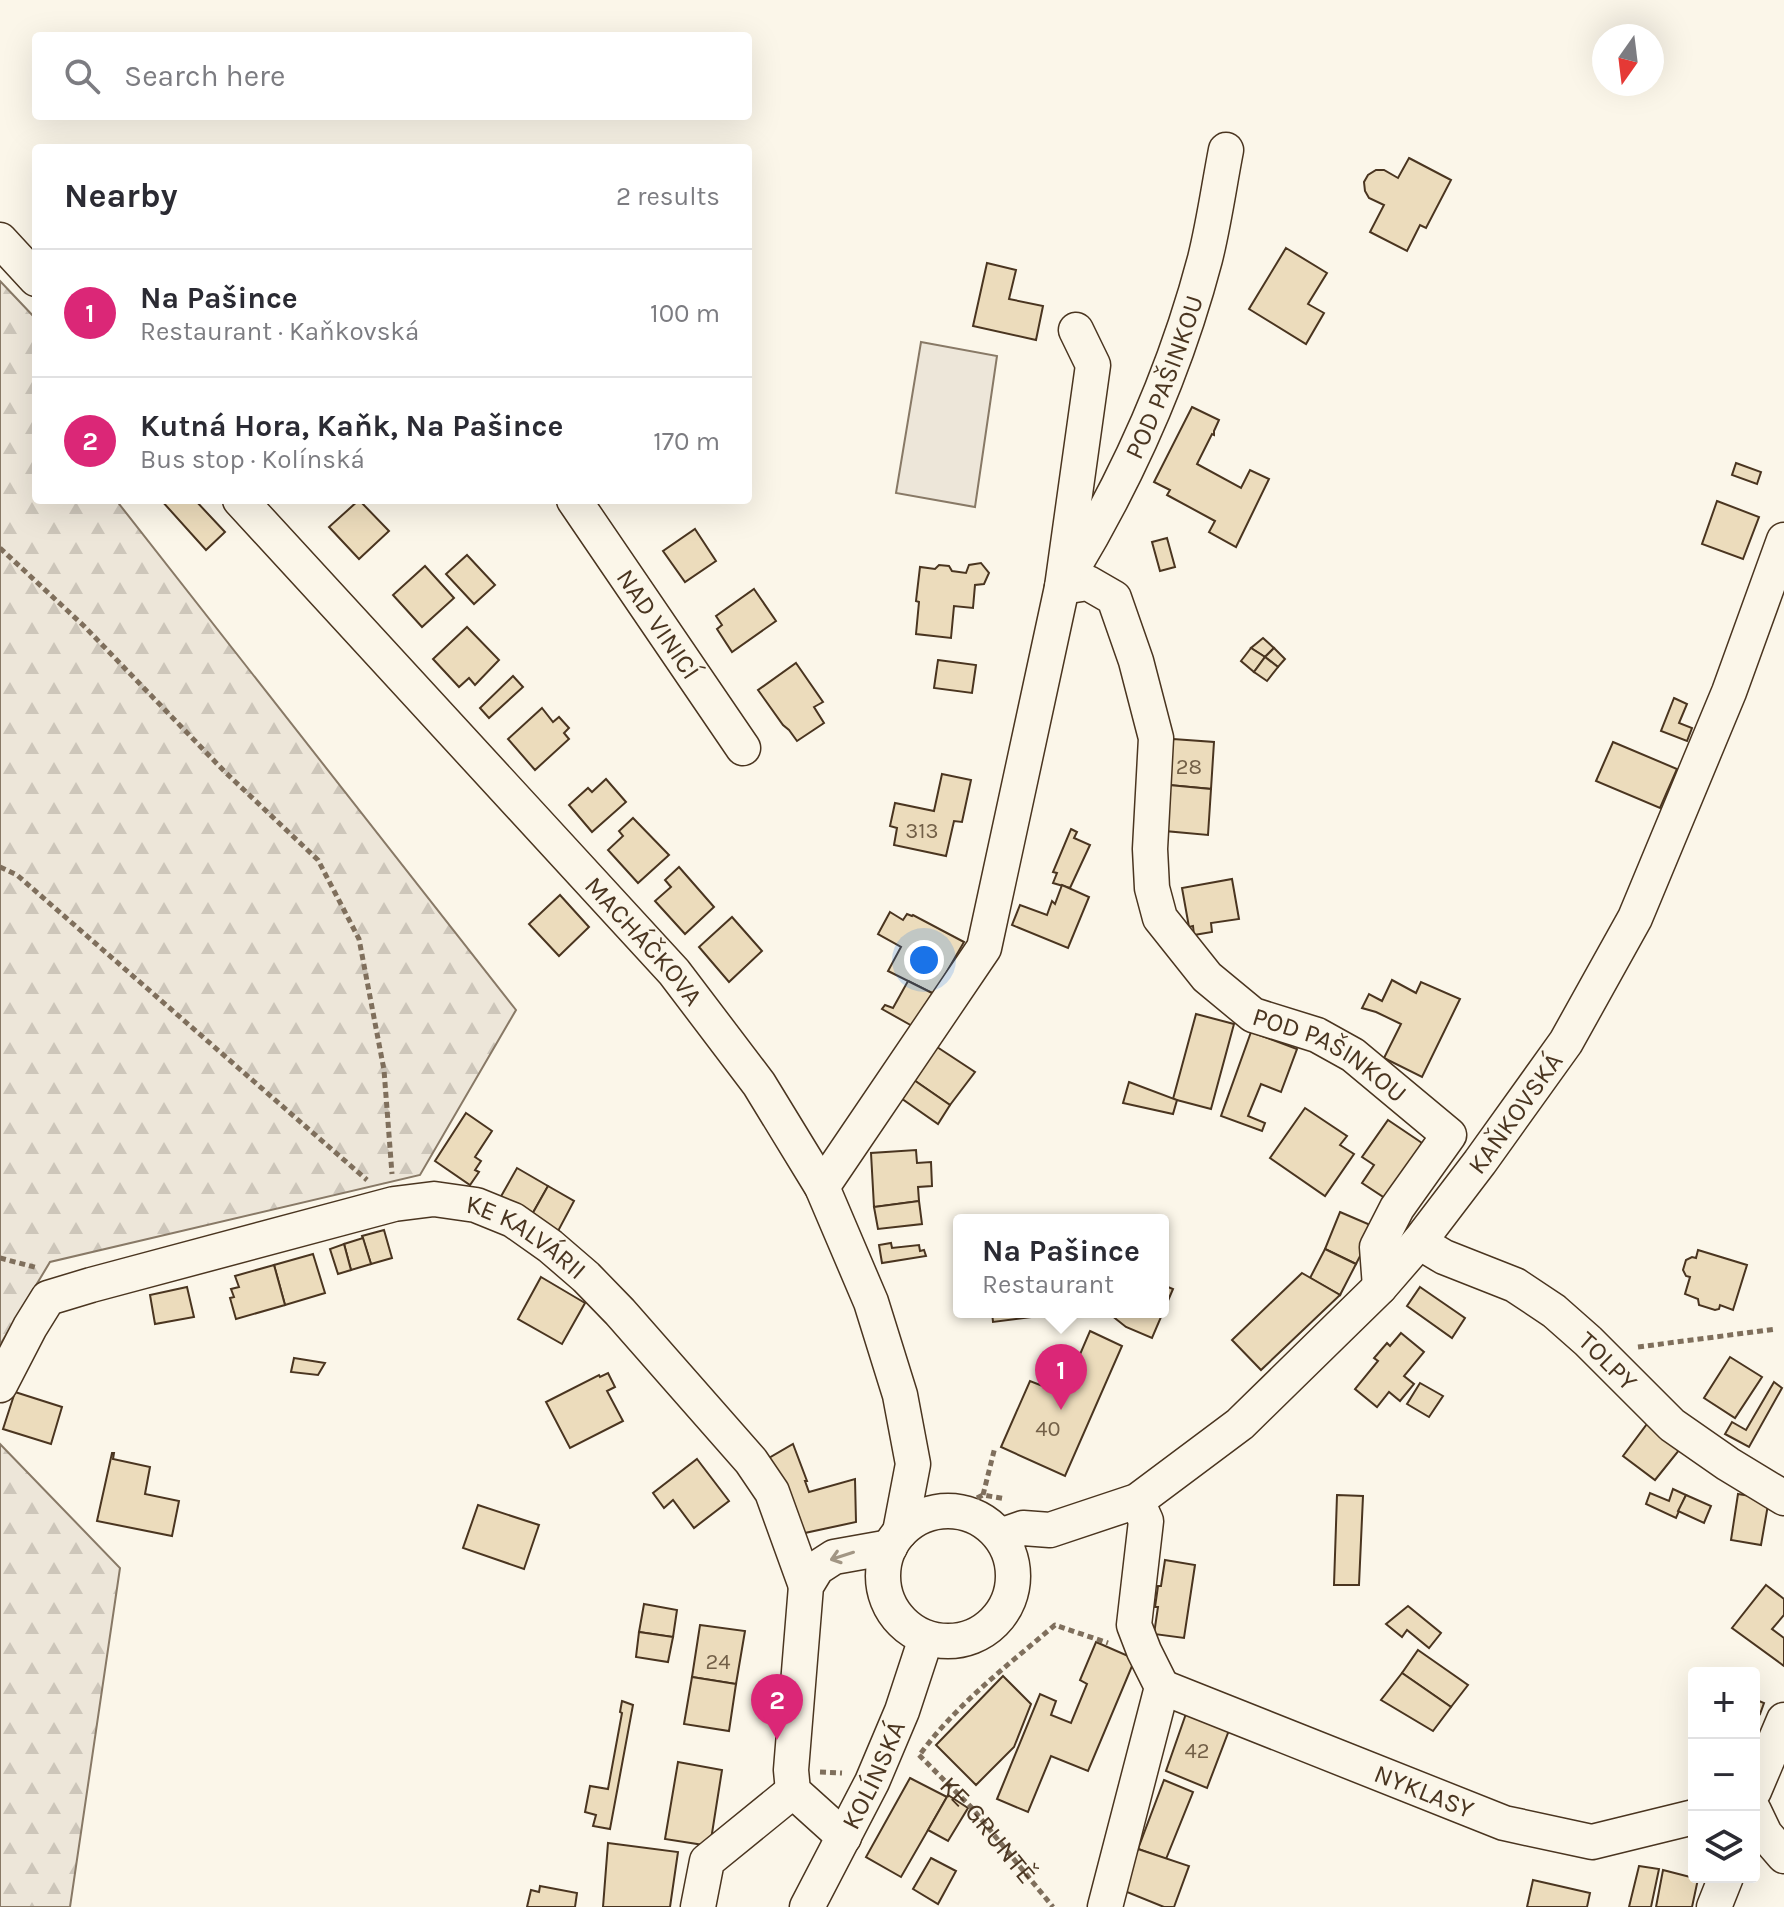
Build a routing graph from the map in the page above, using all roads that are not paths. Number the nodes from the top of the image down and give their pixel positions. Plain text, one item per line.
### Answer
1 (1226, 150) dead end
2 (0, 240) edge
3 (32, 275) edge
4 (1076, 330) dead end
5 (251, 504) edge
6 (577, 504) edge
7 (1784, 540) edge
8 (1062, 587) junction
9 (743, 748) dead end
10 (822, 1187) junction
11 (1419, 1242) junction
12 (1380, 1287) junction
13 (0, 1385) edge
14 (913, 1464) junction
15 (1784, 1498) edge
16 (1137, 1501) junction
17 (950, 1511) junction
18 (1050, 1530) junction
19 (1000, 1536) junction
20 (895, 1540) junction
21 (1014, 1574) junction
22 (806, 1586) junction
23 (926, 1638) junction
24 (1162, 1687) junction
25 (1784, 1720) edge
26 (1760, 1777) edge
27 (792, 1781) junction
28 (1688, 1818) edge
29 (1760, 1824) edge
30 (844, 1837) junction
31 (1784, 1856) edge
32 (1724, 1883) edge
33 (698, 1907) edge
34 (807, 1907) edge
35 (1105, 1907) edge
36 (1714, 1907) edge

1 - 8 street, POD PAŠINKOU
2 - 3 street
4 - 8 street, POD PAŠINKOU
5 - 10 street, MACHÁČKOVA
6 - 9 street, NAD VINICÍ
7 - 11 street, KAŇKOVSKÁ
8 - 10 street, POD PAŠINKOU
8 - 12 street, POD PAŠINKOU
10 - 14 street, MACHÁČKOVA
11 - 12 street, KAŇKOVSKÁ
11 - 15 street, TOLPY
12 - 16 street, KAŇKOVSKÁ
13 - 22 street, KE KALVÁRII
14 - 17 street
14 - 20 street
16 - 18 street, KAŇKOVSKÁ
16 - 24 street
17 - 19 street
17 - 20 street
18 - 19 street, KAŇKOVSKÁ
18 - 21 street
19 - 21 street
20 -> 22 street
20 - 23 street
21 - 23 street
22 - 27 street
23 - 30 street, KOLÍNSKÁ
24 - 28 street, NYKLASY
24 - 35 street
25 - 26 street
27 - 30 street
27 - 33 street
29 - 31 street
30 - 34 street, KOLÍNSKÁ
32 - 36 street

